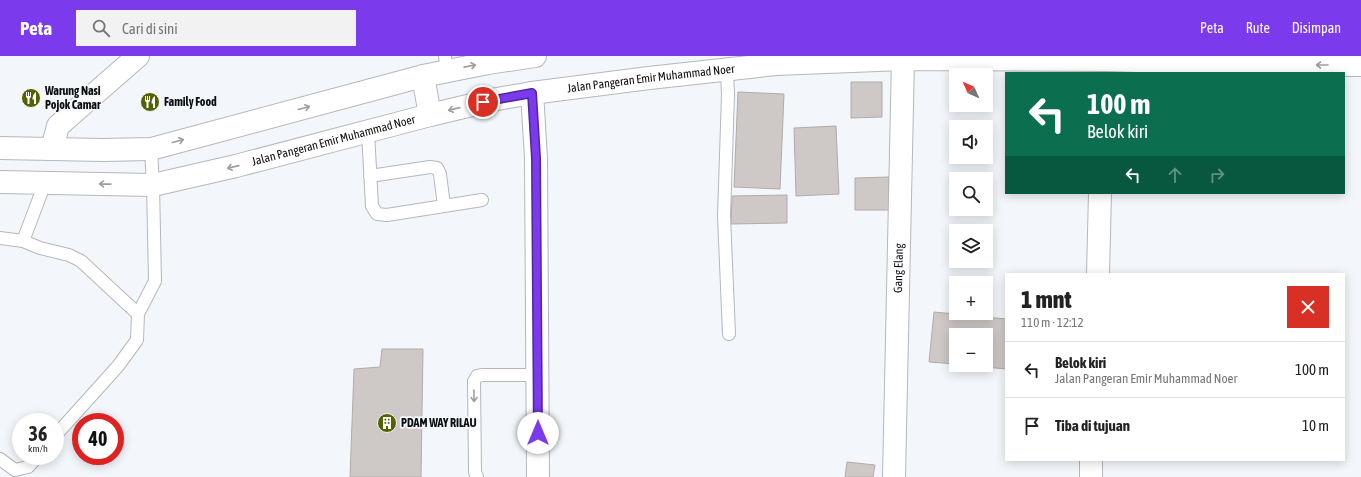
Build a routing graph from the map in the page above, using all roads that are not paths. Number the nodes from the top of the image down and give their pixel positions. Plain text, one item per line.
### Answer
1 (138, 56) edge
2 (535, 56) edge
3 (1069, 58) edge
4 (775, 60) edge
5 (903, 60) junction
6 (446, 63) edge
7 (1361, 65) edge
8 (1106, 66) edge
9 (727, 69) junction
10 (423, 76) junction
11 (532, 93) junction
12 (430, 114) junction
13 (368, 132) junction
14 (0, 148) edge
15 (52, 149) junction
16 (151, 149) junction
17 (370, 176) junction
18 (0, 182) edge
19 (46, 183) junction
20 (153, 185) junction
21 (1100, 194) edge
22 (482, 200) dead end
23 (444, 206) junction
24 (0, 238) edge
25 (23, 241) junction
26 (1098, 273) edge
27 (138, 314) junction
28 (729, 334) dead end
29 (538, 375) junction
30 (64, 426) edge
31 (0, 459) edge
32 (1091, 461) edge
33 (30, 465) edge
34 (477, 477) edge
35 (538, 477) edge
36 (894, 477) edge
37 (1091, 477) edge

1 - 15 main road
6 -> 2 main road
3 - 5 main road, Jalan Pangeran Emir Muhammad Noer
3 - 8 main road, Jalan Pangeran Emir Muhammad Noer
4 - 5 main road, Jalan Pangeran Emir Muhammad Noer
4 - 9 main road, Jalan Pangeran Emir Muhammad Noer
5 - 36 main road, Gang Elang
6 - 10 main road
7 -> 8 main road, Jalan Pangeran Emir Muhammad Noer
9 - 11 main road, Jalan Pangeran Emir Muhammad Noer
9 - 28 lane
10 - 12 main road
16 -> 10 main road
11 -> 12 main road, Jalan Pangeran Emir Muhammad Noer
11 - 29 main road
12 - 13 main road, Jalan Pangeran Emir Muhammad Noer
13 - 17 lane
13 -> 20 main road, Jalan Pangeran Emir Muhammad Noer
14 - 15 main road
15 - 16 main road
16 - 20 lane
17 - 23 lane
17 - 23 lane
18 - 19 main road, Jalan Pangeran Emir Muhammad Noer
20 -> 19 main road, Jalan Pangeran Emir Muhammad Noer
19 - 25 lane
20 - 27 lane
21 - 26 main road
22 - 23 lane
24 - 25 lane
25 - 27 lane
27 - 30 lane
29 -> 34 lane
29 - 35 main road
31 - 33 lane
32 - 37 main road

